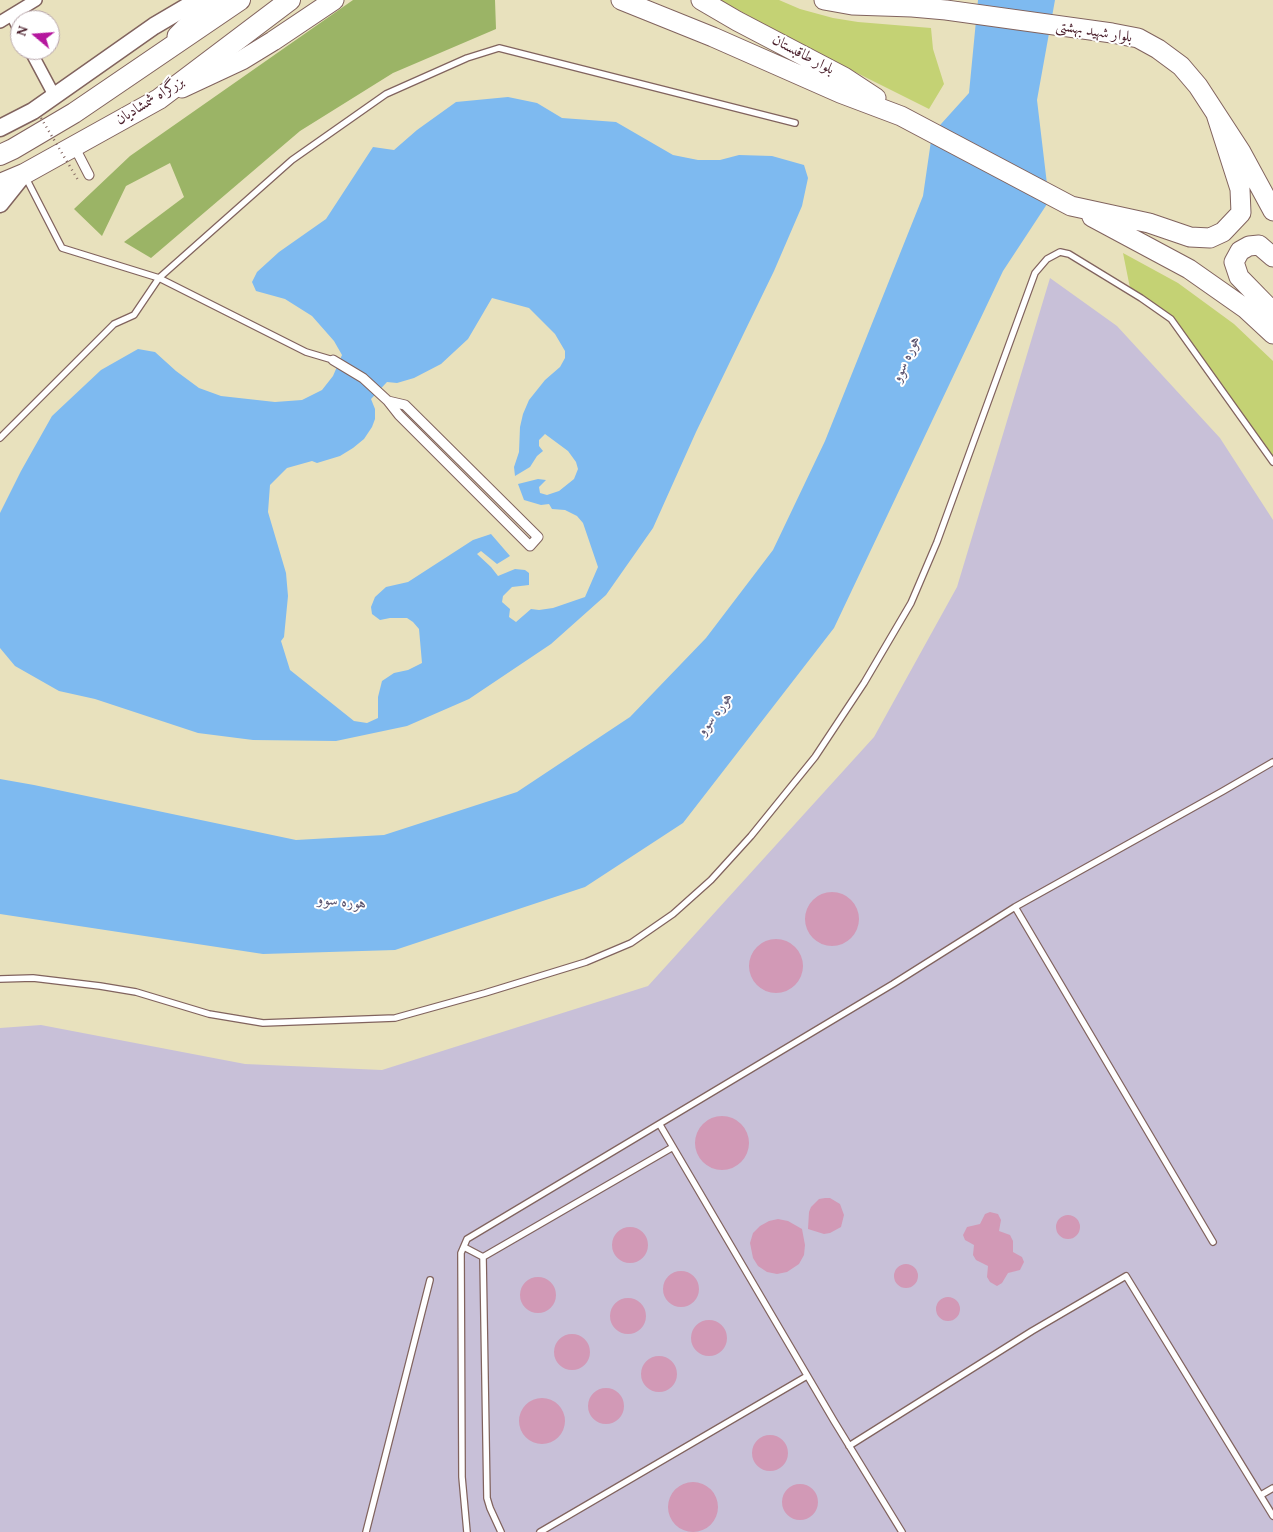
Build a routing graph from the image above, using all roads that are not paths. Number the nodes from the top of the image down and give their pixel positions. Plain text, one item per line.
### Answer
1 (36, 0) edge
2 (198, 0) edge
3 (213, 0) edge
4 (240, 0) edge
5 (290, 0) edge
6 (334, 0) edge
7 (621, 0) edge
8 (824, 0) edge
9 (892, 0) edge
10 (701, 1) edge
11 (912, 7) junction
12 (20, 10) edge
13 (137, 38) junction
14 (159, 54) junction
15 (36, 60) edge
16 (159, 99) junction
17 (62, 102) junction
18 (1216, 114) junction
19 (901, 116) junction
20 (795, 123) dead end
21 (0, 128) edge
22 (74, 146) junction
23 (1241, 152) junction
24 (0, 155) edge
25 (24, 174) junction
26 (89, 175) dead end
27 (0, 184) edge
28 (1273, 193) edge
29 (0, 204) edge
30 (1071, 206) junction
31 (1273, 212) edge
32 (1273, 257) edge
33 (158, 278) junction
34 (1273, 312) edge
35 (1273, 334) edge
36 (333, 360) joint
37 (388, 400) junction
38 (0, 438) edge
39 (1273, 462) edge
40 (1273, 762) edge
41 (1015, 907) junction
42 (0, 979) edge
43 (660, 1125) junction
44 (673, 1147) junction
45 (1213, 1242) dead end
46 (464, 1247) junction
47 (483, 1257) junction
48 (430, 1280) dead end
49 (808, 1376) junction
50 (849, 1446) junction
51 (1273, 1488) edge
52 (1261, 1495) junction
53 (1273, 1516) edge
54 (366, 1532) edge
55 (467, 1532) edge
56 (501, 1532) edge
57 (540, 1532) edge
58 (902, 1532) edge

1 - 12 street
2 - 13 main road
3 - 14 main road
4 - 14 highway
5 - 16 highway, بزرگراه شمشادیان
6 - 16 main road
7 - 19 main road
8 - 11 main road
9 - 11 main road
10 - 19 main road, بلوار طاقبستان
11 - 18 main road, بلوار شهید بهشتی
13 - 14 main road
13 - 17 main road
14 - 17 highway
15 - 17 street
16 - 22 highway, بزرگراه شمشادیان
17 - 21 main road
17 - 24 highway
18 - 23 main road, بلوار شهید بهشتی
18 - 30 main road
19 - 30 main road
20 - 33 lane
22 - 25 highway, بزرگراه شمشادیان
22 - 26 street
23 - 28 street
23 - 31 main road, بلوار شهید بهشتی
25 - 27 highway, بزرگراه شمشادیان
25 - 29 main road
25 - 33 lane
30 - 35 main road
32 - 34 main road
33 - 36 lane
33 - 38 lane
36 - 37 street
37 - 37 street
39 - 42 lane
40 - 41 lane
41 - 43 lane
41 - 45 lane
43 - 44 lane
43 - 46 lane
44 - 47 lane
44 - 49 lane
46 - 47 lane
46 - 55 lane
47 - 56 lane
48 - 54 lane
49 - 50 lane
49 - 57 lane
50 - 52 lane
50 - 58 lane
51 - 52 lane
52 - 53 lane

